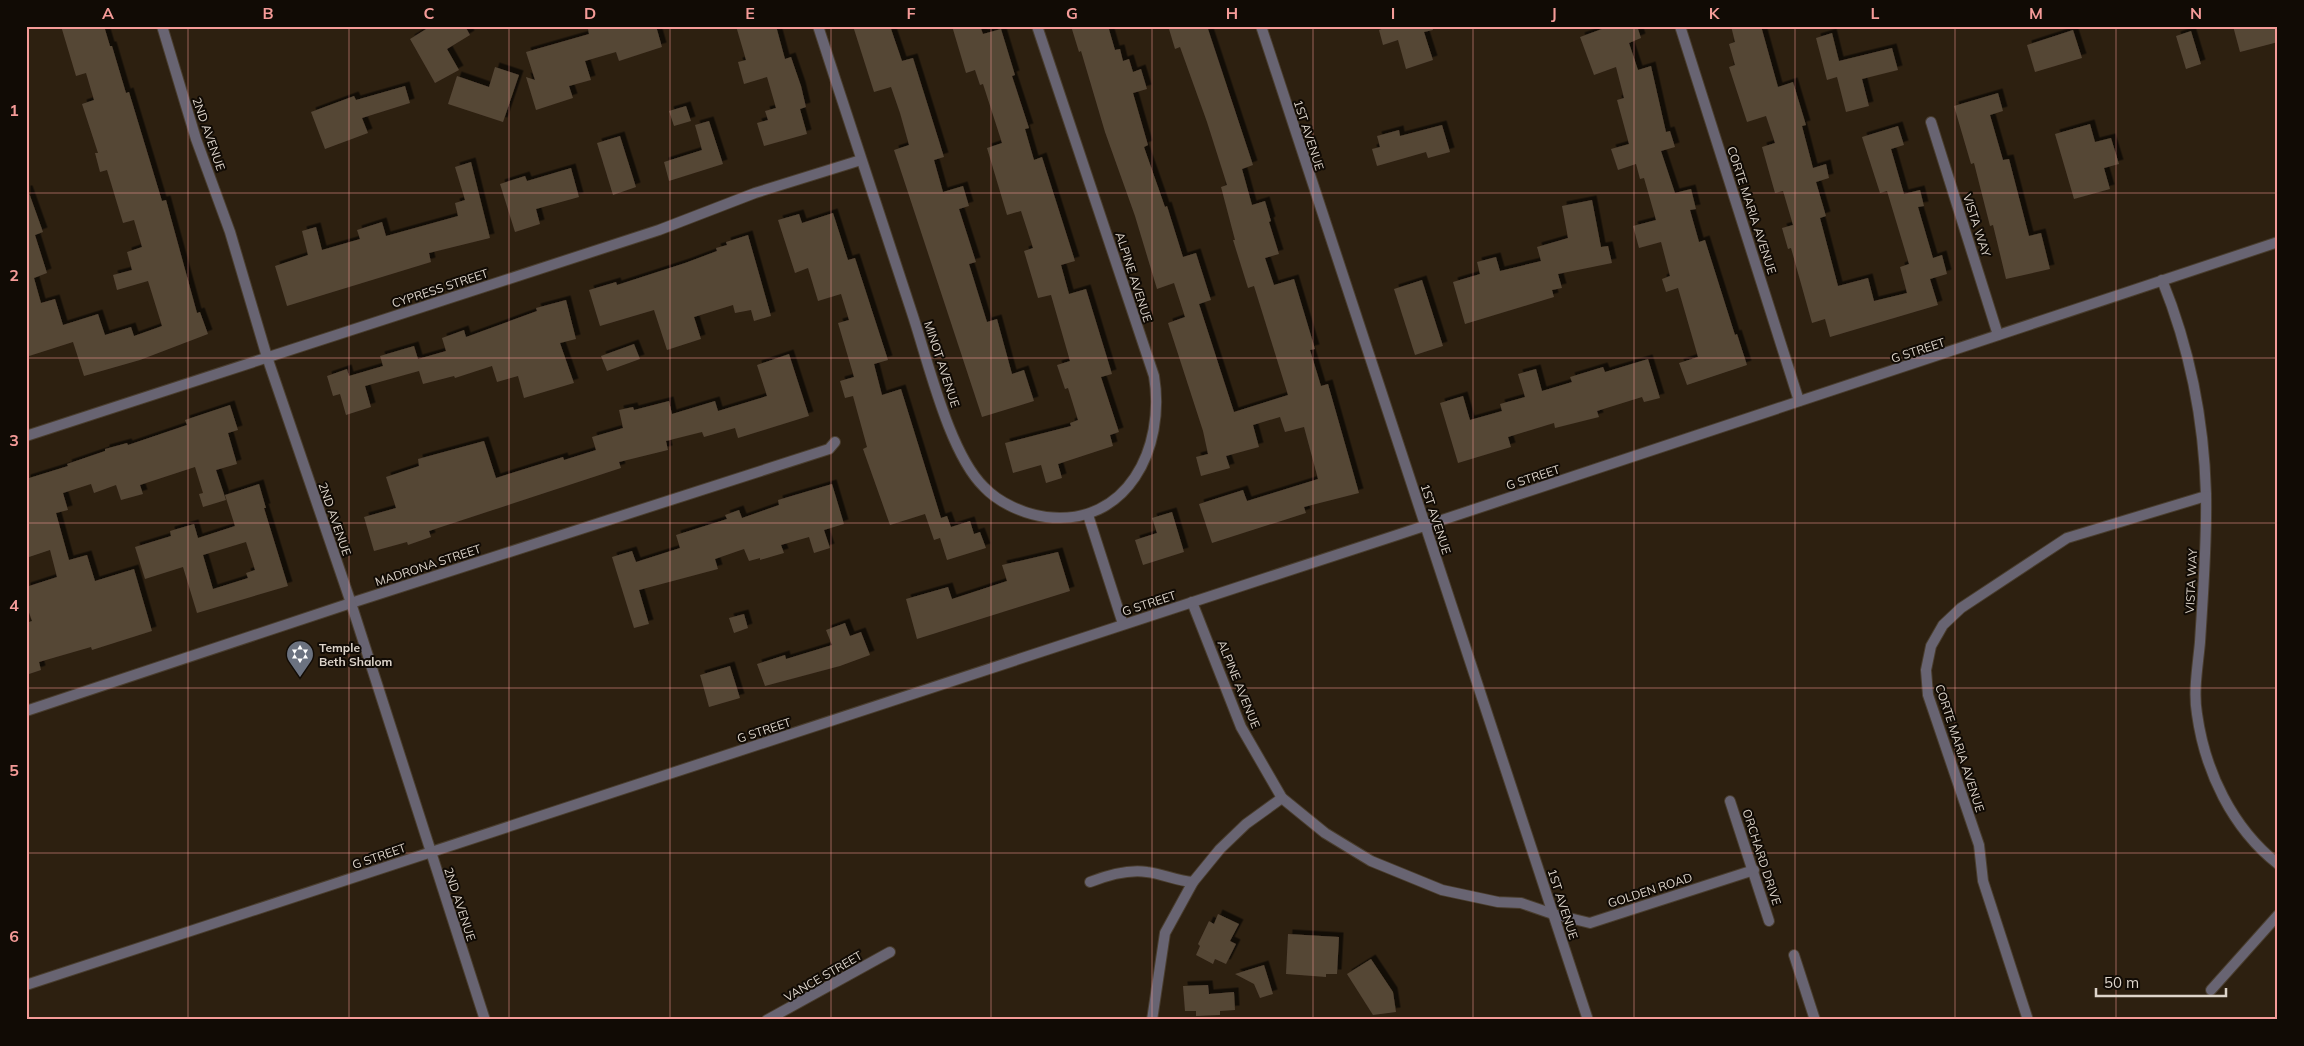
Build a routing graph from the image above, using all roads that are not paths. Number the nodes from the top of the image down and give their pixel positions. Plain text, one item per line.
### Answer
1 (162, 26) edge
2 (818, 26) edge
3 (1037, 26) edge
4 (1261, 26) edge
5 (1680, 26) edge
6 (1931, 122) dead end
7 (860, 160) junction
8 (2278, 242) edge
9 (2162, 280) junction
10 (1998, 335) junction
11 (267, 357) junction
12 (1799, 401) junction
13 (26, 436) edge
14 (835, 442) dead end
15 (2206, 496) junction
16 (1088, 515) junction
17 (1425, 526) junction
18 (1192, 602) junction
19 (351, 603) junction
20 (1123, 624) junction
21 (26, 711) edge
22 (1282, 798) junction
23 (1730, 801) dead end
24 (430, 852) junction
25 (2278, 864) edge
26 (1754, 870) junction
27 (1090, 882) dead end
28 (1193, 882) junction
29 (1553, 914) junction
30 (2278, 915) edge
31 (1769, 921) dead end
32 (890, 952) dead end
33 (1794, 955) dead end
34 (26, 985) edge
35 (2211, 990) dead end
36 (485, 1020) edge
37 (767, 1020) edge
38 (1152, 1020) edge
39 (1588, 1020) edge
40 (1815, 1020) edge
41 (2028, 1020) edge

1 - 11 street, 2ND AVENUE
2 - 7 street, MINOT AVENUE
3 - 16 street, ALPINE AVENUE
4 - 17 street, 1ST AVENUE
5 - 12 street, CORTE MARIA AVENUE
6 - 10 street, VISTA WAY
7 - 11 street, CYPRESS STREET
7 - 16 street, MINOT AVENUE
8 - 9 street, G STREET
9 - 10 street, G STREET
9 - 15 street, VISTA WAY
10 - 12 street, G STREET
11 - 13 street, CYPRESS STREET
11 - 19 street, 2ND AVENUE
12 - 17 street, G STREET
14 - 19 street, MADRONA STREET
15 - 25 street, VISTA WAY
15 - 41 street, CORTE MARIA AVENUE
16 - 20 street
17 - 18 street, G STREET
17 - 29 street, 1ST AVENUE
18 - 20 street, G STREET
18 - 22 street, ALPINE AVENUE
19 - 21 street, MADRONA STREET
19 - 24 street, 2ND AVENUE
20 - 24 street, G STREET
22 - 28 street
22 - 29 street, ALPINE AVENUE
23 - 26 street, ORCHARD DRIVE
24 - 34 street, G STREET
24 - 36 street, 2ND AVENUE
26 - 29 street, GOLDEN ROAD
26 - 31 street, ORCHARD DRIVE
27 - 28 street
28 - 38 street
29 - 39 street, 1ST AVENUE
30 - 35 street
32 - 37 street, VANCE STREET
33 - 40 street

